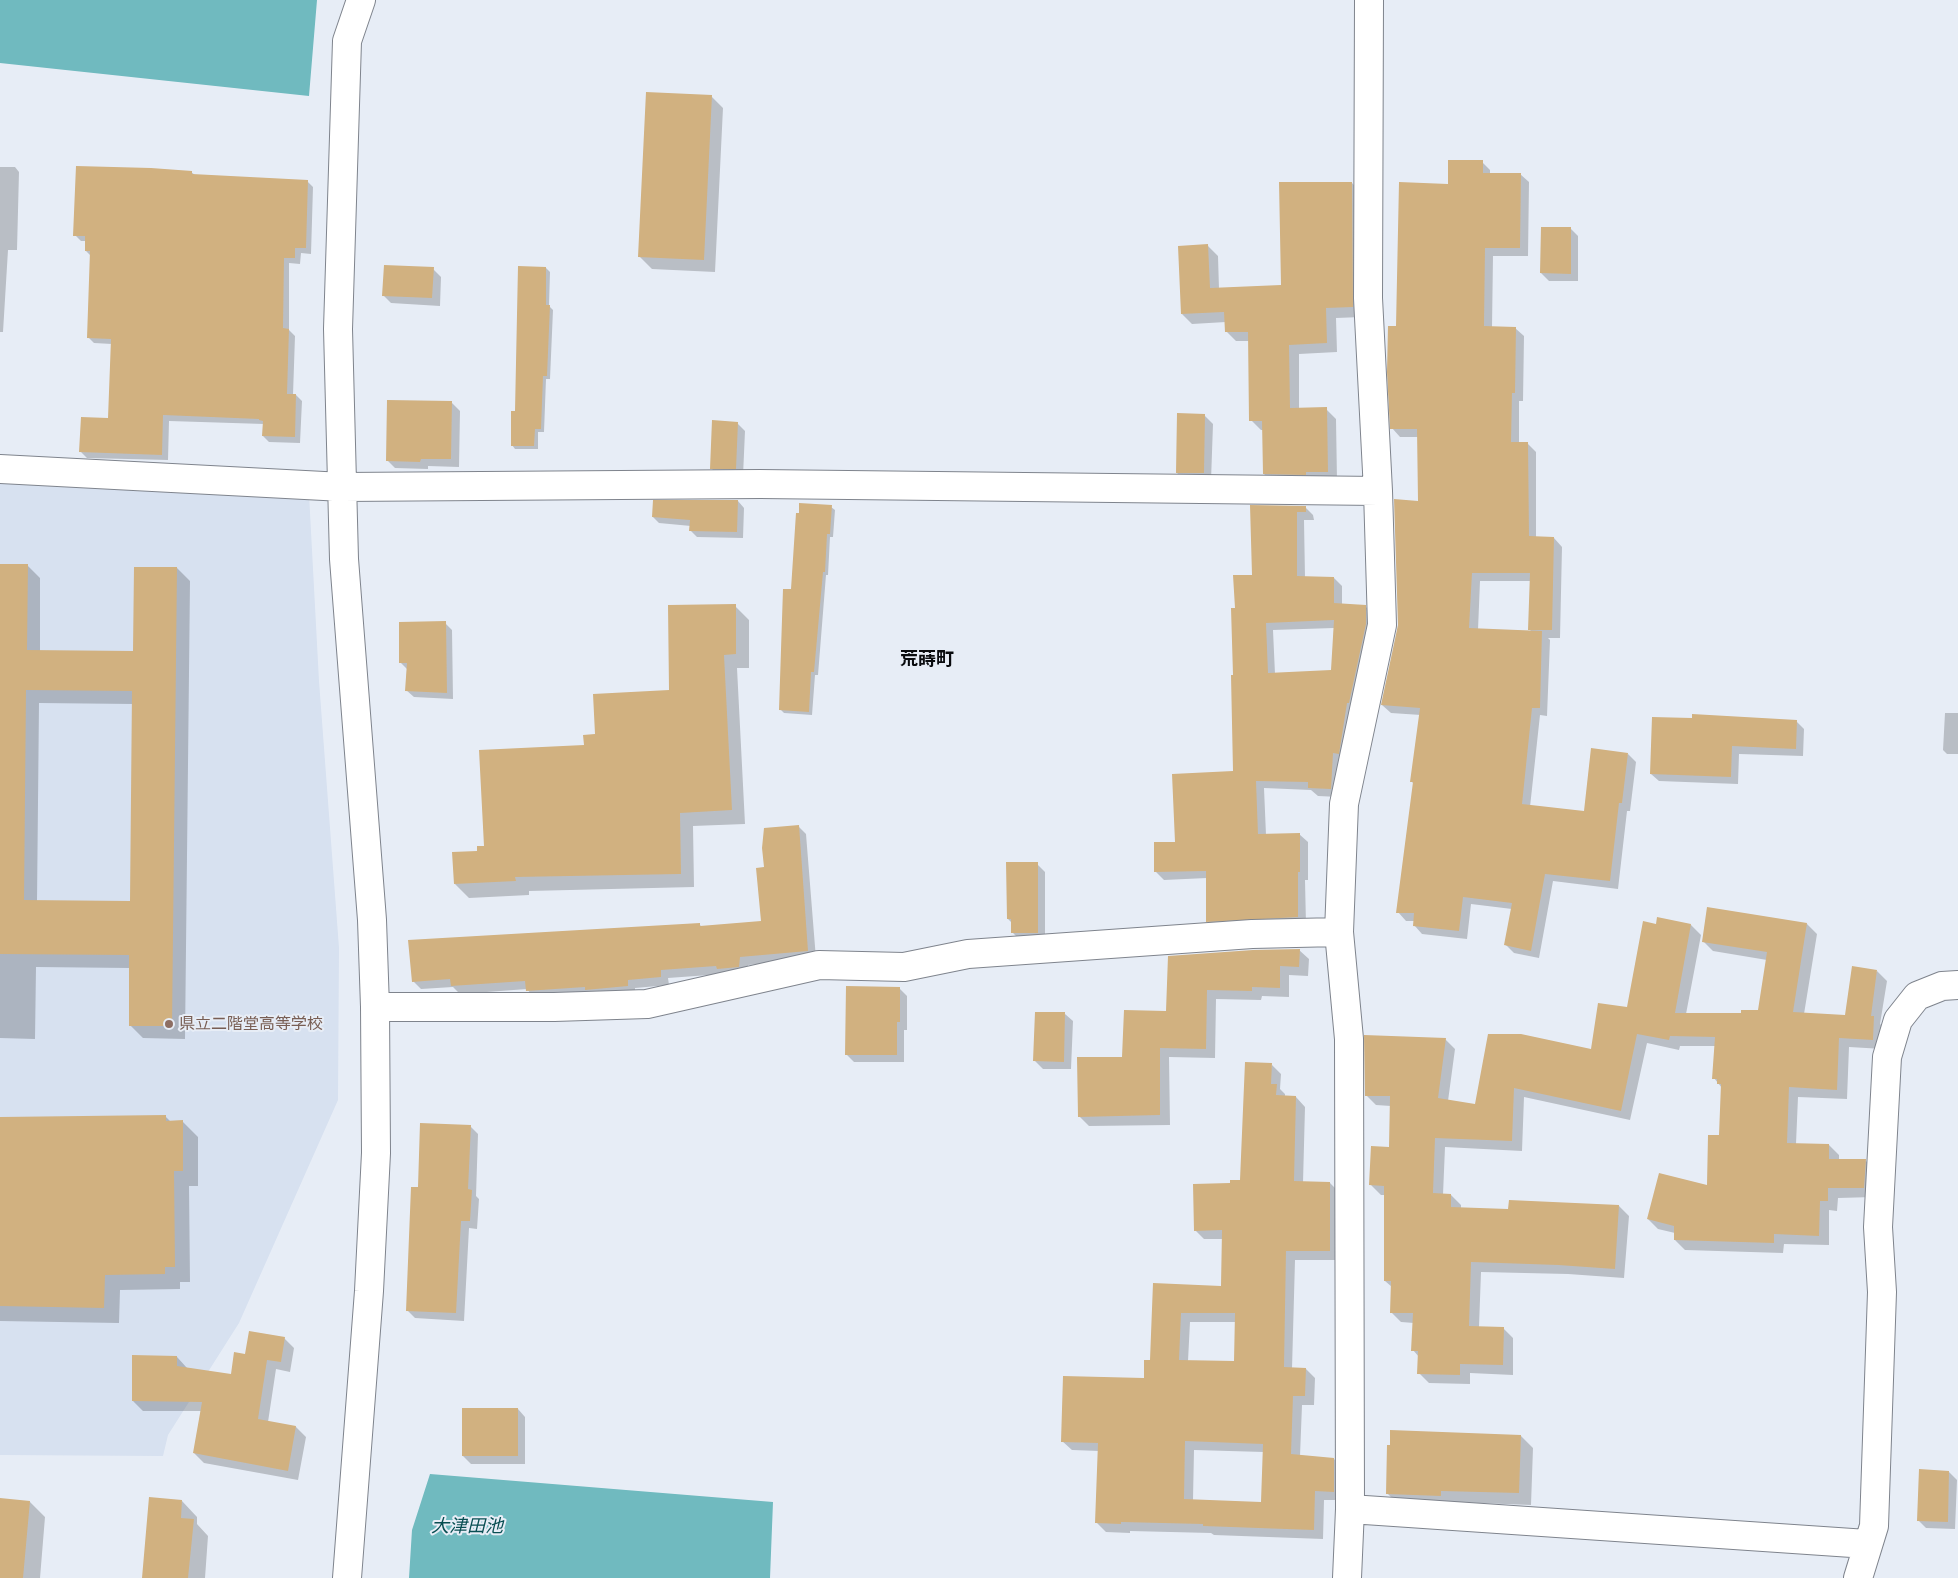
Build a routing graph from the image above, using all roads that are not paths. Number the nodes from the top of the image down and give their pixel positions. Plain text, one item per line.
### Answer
1 (361, 0) edge
2 (1369, 0) edge
3 (0, 469) edge
4 (343, 487) junction
5 (1378, 491) junction
6 (1339, 932) junction
7 (1958, 985) edge
8 (375, 1007) junction
9 (1350, 1508) junction
10 (1867, 1544) junction
11 (347, 1578) edge
12 (1347, 1578) edge
13 (1858, 1578) edge

1 - 4 street
2 - 5 street
3 - 4 street
4 - 5 street
4 - 8 street
5 - 6 street
6 - 8 street
6 - 9 street
7 - 10 street
8 - 11 street
9 - 10 street
9 - 12 street
10 - 13 street

